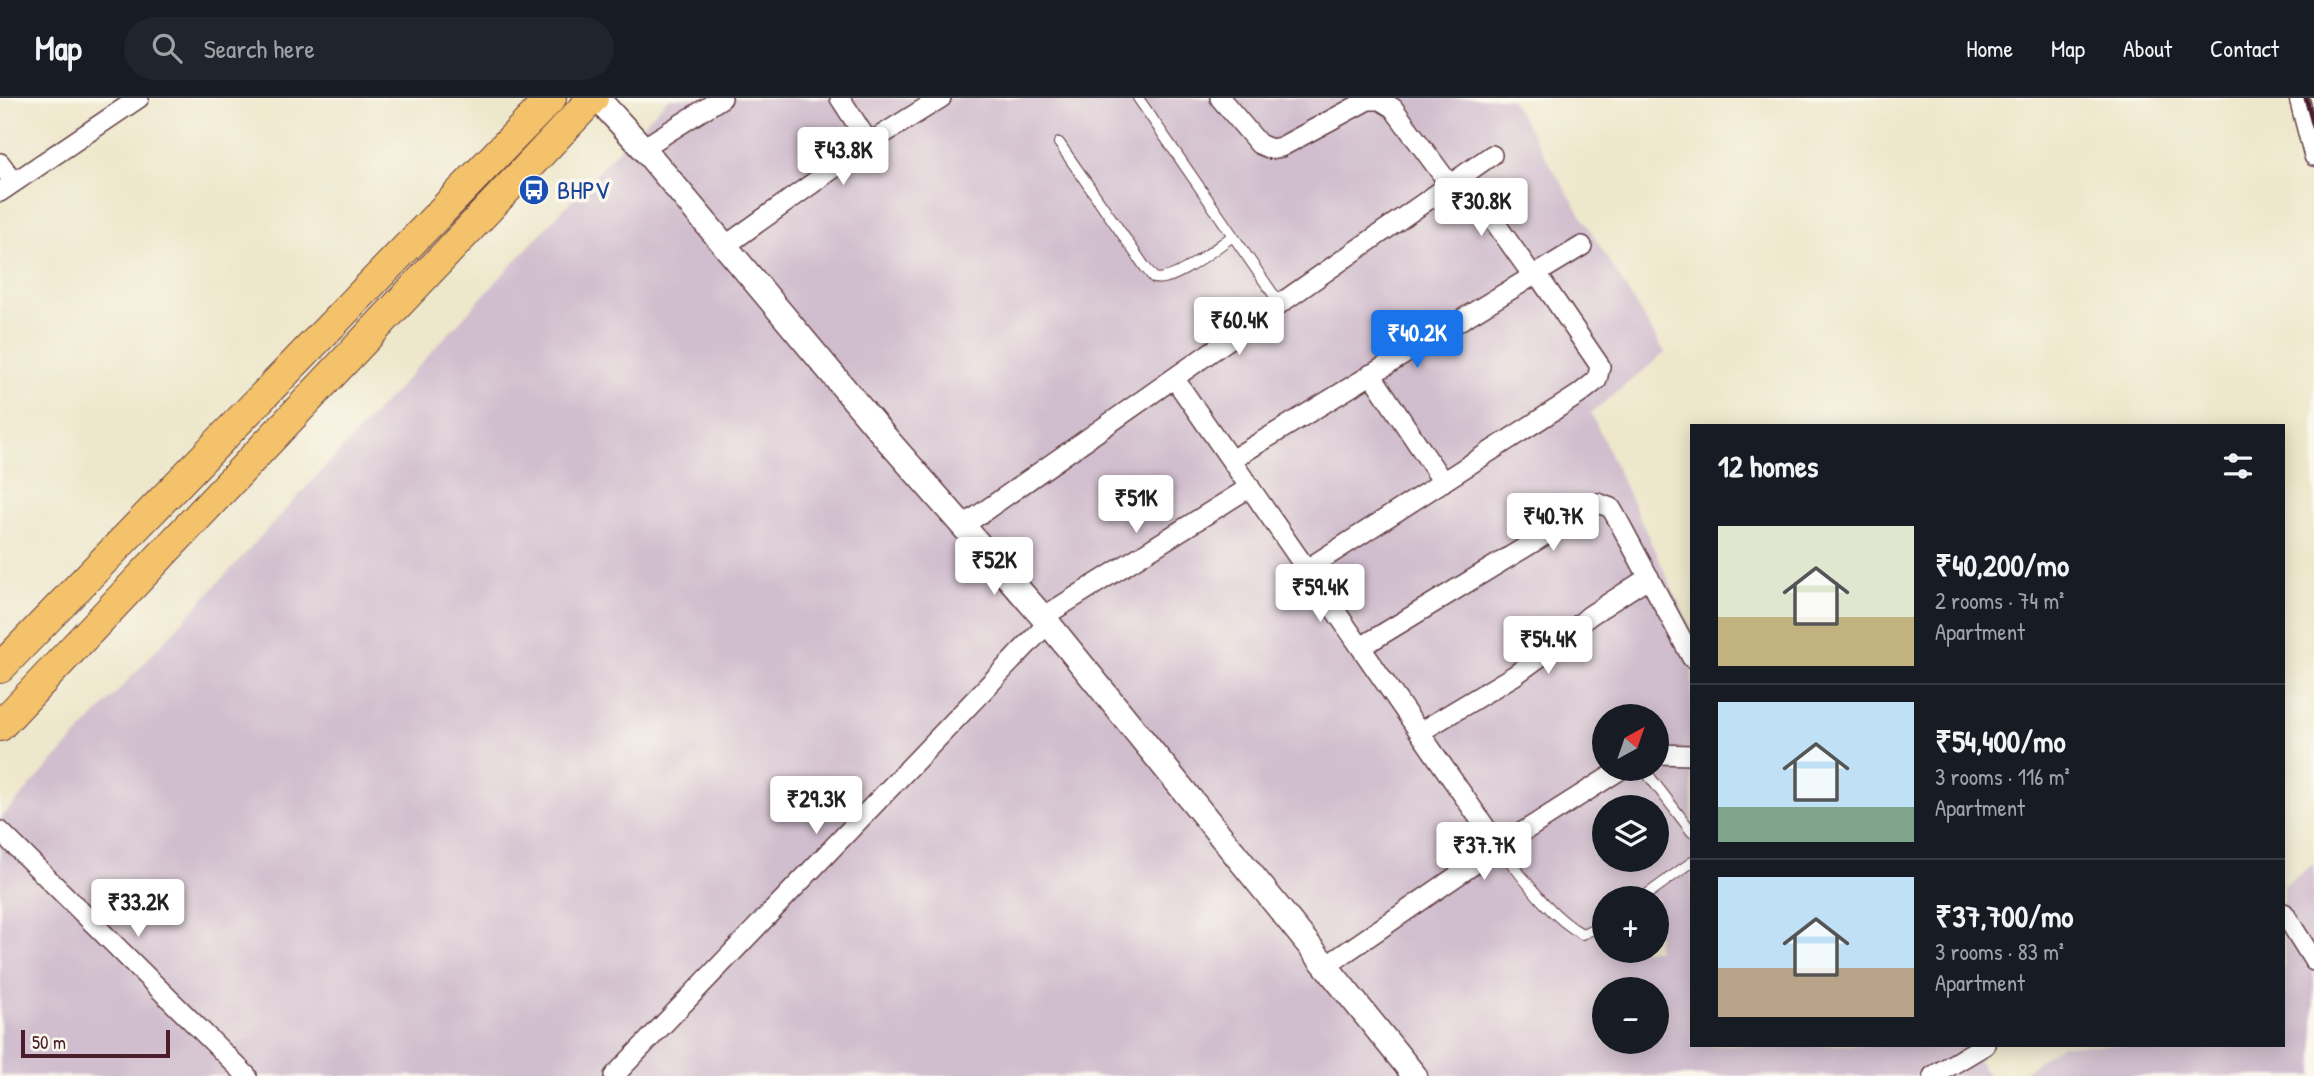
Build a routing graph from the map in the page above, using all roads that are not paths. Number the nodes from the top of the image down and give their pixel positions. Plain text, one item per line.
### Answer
1 (139, 98) edge
2 (551, 98) edge
3 (595, 98) edge
4 (722, 98) edge
5 (840, 98) edge
6 (941, 98) edge
7 (1138, 98) edge
8 (1220, 98) edge
9 (2299, 98) edge
10 (869, 143) junction
11 (1059, 143) dead end
12 (643, 148) junction
13 (1492, 155) dead end
14 (2314, 156) edge
15 (0, 163) edge
16 (1456, 181) junction
17 (7, 187) edge
18 (1233, 236) junction
19 (725, 246) junction
20 (1582, 246) dead end
21 (1535, 275) junction
22 (1280, 304) junction
23 (1371, 374) junction
24 (1174, 378) junction
25 (1231, 460) junction
26 (1443, 482) junction
27 (1250, 487) junction
28 (963, 526) junction
29 (1307, 569) junction
30 (1649, 577) junction
31 (1045, 620) junction
32 (1361, 647) junction
33 (1690, 654) edge
34 (0, 668) edge
35 (0, 726) edge
36 (1420, 732) junction
37 (1670, 754) edge
38 (1690, 755) edge
39 (1603, 781) edge
40 (1653, 781) edge
41 (1690, 829) edge
42 (0, 831) edge
43 (1499, 847) junction
44 (1690, 863) edge
45 (1659, 886) edge
46 (2285, 915) edge
47 (1592, 930) edge
48 (2314, 961) edge
49 (1326, 966) junction
50 (1977, 1047) edge
51 (1956, 1052) edge
52 (247, 1076) edge
53 (614, 1076) edge
54 (1415, 1076) edge
55 (1933, 1076) edge

1 - 17 street
2 - 34 main road
3 - 12 street
3 - 35 main road
4 - 12 street
5 - 10 street
6 - 10 street
7 - 18 lane
8 - 16 street
9 - 14 street
10 - 19 street
11 - 18 lane
12 - 19 street
13 - 16 street
15 - 17 street
16 - 21 street
16 - 22 street
18 - 22 lane
19 - 28 street
20 - 21 street
21 - 23 street
21 - 26 street
22 - 24 street
23 - 25 street
23 - 26 street
24 - 25 street
24 - 28 street
25 - 27 street
26 - 29 street
27 - 29 street
27 - 31 street
28 - 31 street
29 - 32 street
30 - 32 street
30 - 33 street
30 - 36 street
31 - 49 street
31 - 53 street
32 - 36 street
36 - 43 street
37 - 38 street
39 - 43 street
40 - 41 lane
42 - 52 street
43 - 47 lane
43 - 49 street
44 - 45 lane
46 - 48 street
49 - 54 street
50 - 51 street
51 - 55 street

